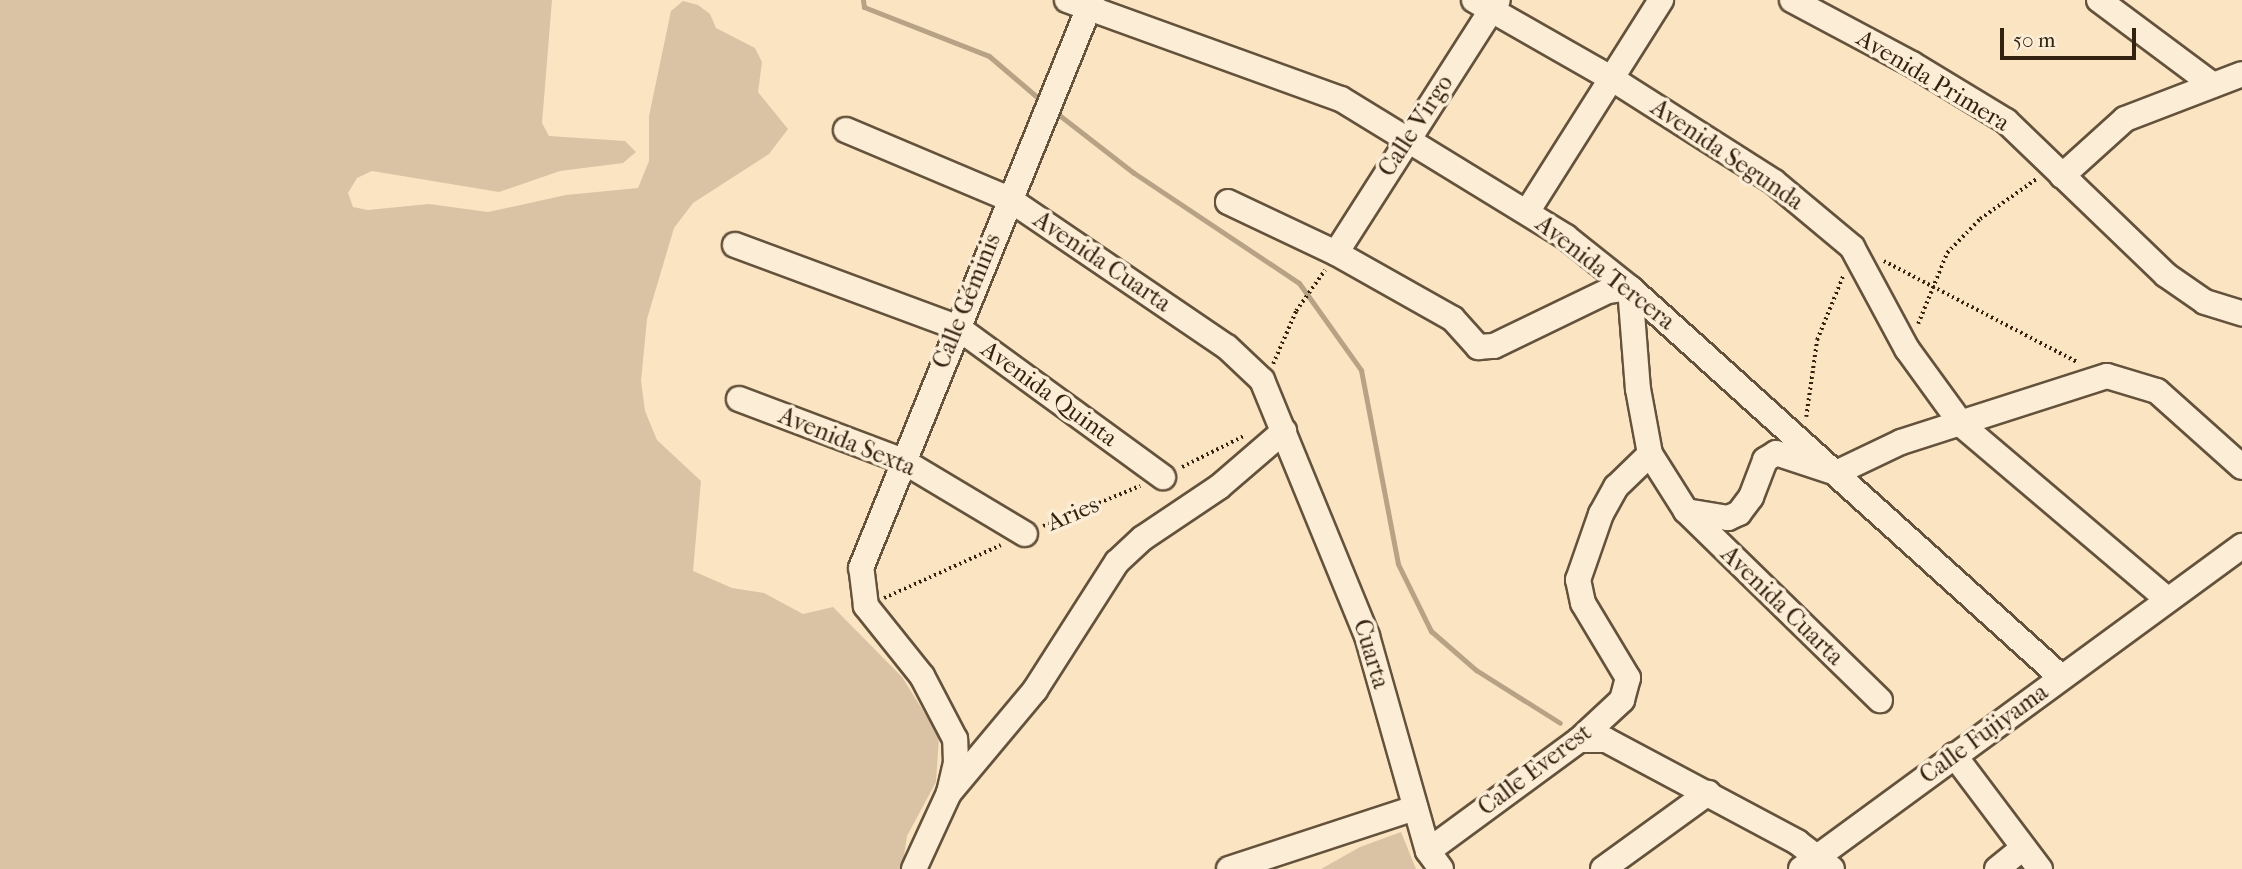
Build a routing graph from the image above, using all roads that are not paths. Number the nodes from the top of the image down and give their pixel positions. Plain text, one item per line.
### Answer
1 (1661, 0) edge
2 (1792, 0) edge
3 (2099, 0) edge
4 (1082, 3) edge
5 (1488, 3) edge
6 (2242, 74) edge
7 (1611, 78) junction
8 (2213, 85) junction
9 (846, 130) dead end
10 (1407, 137) junction
11 (2062, 176) junction
12 (1009, 199) junction
13 (1228, 202) dead end
14 (1527, 212) junction
15 (735, 245) dead end
16 (1336, 253) junction
17 (1630, 288) junction
18 (2242, 313) edge
19 (957, 327) junction
20 (739, 399) dead end
21 (1281, 424) junction
22 (1963, 426) junction
23 (1650, 454) junction
24 (903, 461) junction
25 (1298, 462) joint
26 (2242, 467) edge
27 (1836, 473) junction
28 (1163, 477) road end
29 (1686, 511) junction
30 (1025, 534) road end
31 (2242, 545) edge
32 (2166, 598) junction
33 (2061, 677) junction
34 (1880, 700) dead end
35 (1579, 740) junction
36 (1954, 755) junction
37 (949, 793) junction
38 (1708, 793) junction
39 (1415, 808) junction
40 (2023, 848) junction
41 (1431, 863) edge
42 (1817, 865) edge
43 (914, 869) edge
44 (1229, 869) edge
45 (1603, 869) edge
46 (1997, 869) edge
47 (2040, 869) edge

1 - 7 street
2 - 11 street, Avenida Primera
3 - 8 street
4 - 10 street, Avenida Tercera
4 - 12 street, Calle Géminis
5 - 7 street, Avenida Segunda
5 - 10 street, Calle Virgo
6 - 8 street
7 - 14 street
7 - 22 street, Avenida Segunda
8 - 11 street
9 - 12 street, Avenida Cuarta
10 - 14 street, Avenida Tercera
10 - 16 street, Calle Virgo
11 - 18 street, Avenida Primera
12 - 19 street, Calle Géminis
12 - 21 street, Avenida Cuarta
13 - 16 street
14 - 17 street, Avenida Tercera
15 - 19 street, Avenida Quinta
16 - 17 street
17 - 23 street
17 - 27 street, Avenida Tercera
19 - 24 street, Calle Géminis
19 - 28 street, Avenida Quinta
20 - 24 street, Avenida Sexta
21 - 25 street, Avenida Cuarta
21 - 37 street
22 - 26 street
22 - 27 street
22 - 32 street, Avenida Segunda
23 - 29 street, Avenida Cuarta
23 - 35 street, Calle Everest
24 - 30 street, Avenida Sexta
24 - 37 street, Calle Géminis
25 - 39 street, Cuarta
27 - 29 street
27 - 33 street, Avenida Tercera
29 - 34 street, Avenida Cuarta
31 - 32 street
32 - 33 street, Calle Fujiyama
33 - 36 street, Calle Fujiyama
35 - 38 street
35 - 41 street, Calle Everest
36 - 40 street
36 - 42 street, Calle Fujiyama
37 - 43 street
38 - 42 street
38 - 45 street
39 - 41 street, Cuarta
39 - 44 street
40 - 46 street
40 - 47 street

